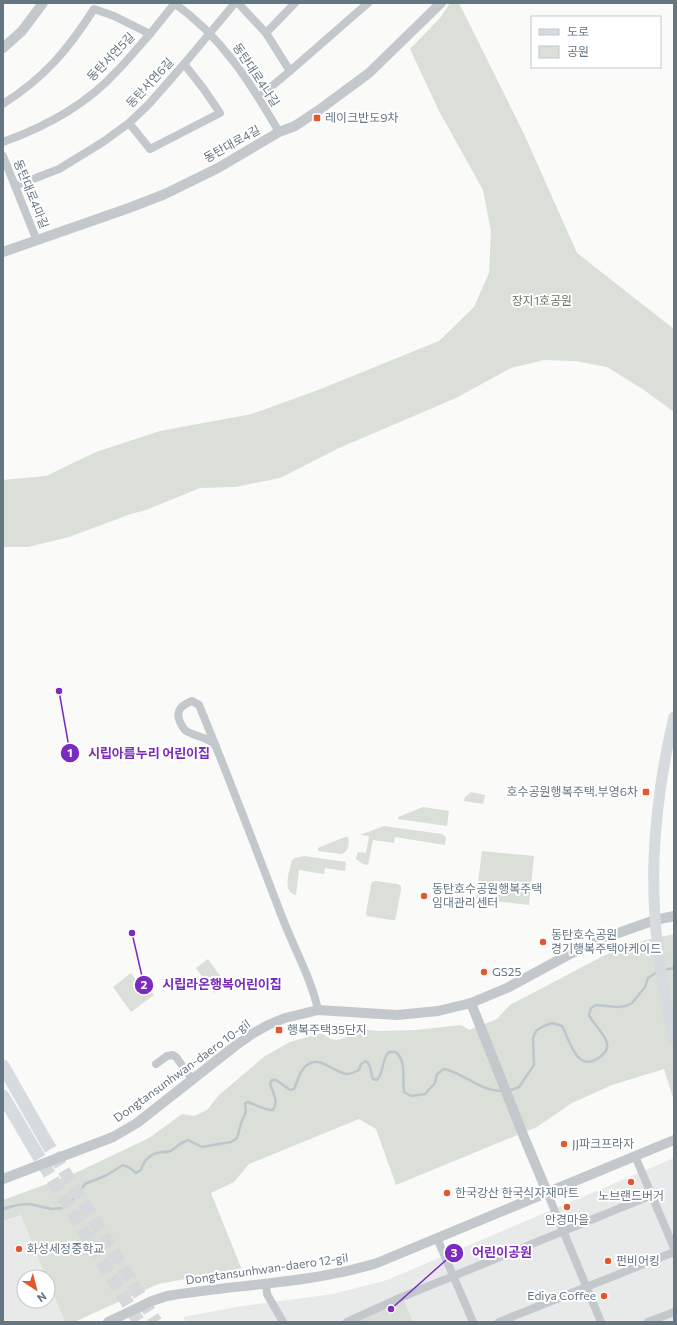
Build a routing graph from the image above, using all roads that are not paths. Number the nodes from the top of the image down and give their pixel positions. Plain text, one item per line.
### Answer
1 (43, 3) edge
2 (175, 3) edge
3 (235, 3) edge
4 (238, 3) edge
5 (295, 3) edge
6 (368, 3) edge
7 (441, 3) edge
8 (210, 33) junction
9 (266, 33) junction
10 (150, 34) junction
11 (3, 48) edge
12 (184, 64) junction
13 (290, 71) junction
14 (258, 97) junction
15 (3, 104) edge
16 (129, 122) junction
17 (279, 132) junction
18 (3, 142) edge
19 (3, 156) edge
20 (15, 186) junction
21 (36, 241) junction
22 (3, 252) edge
23 (674, 716) edge
24 (216, 746) junction
25 (674, 916) edge
26 (655, 920) junction
27 (470, 1003) junction
28 (318, 1010) junction
29 (674, 1040) edge
30 (156, 1064) dead end
31 (3, 1066) edge
32 (192, 1079) junction
33 (3, 1096) edge
34 (44, 1138) tunnel mouth
35 (674, 1140) edge
36 (33, 1147) tunnel mouth
37 (635, 1156) junction
38 (3, 1180) edge
39 (547, 1192) junction
40 (652, 1195) junction
41 (564, 1231) junction
42 (437, 1238) junction
43 (674, 1248) edge
44 (674, 1252) edge
45 (454, 1276) junction
46 (266, 1283) junction
47 (587, 1287) junction
48 (674, 1312) edge
49 (108, 1322) edge
50 (283, 1322) edge
51 (347, 1322) edge
52 (473, 1322) edge
53 (499, 1322) edge
54 (601, 1322) edge
55 (648, 1322) edge

1 - 11 street
2 - 8 street, 동탄대로4나길
2 - 10 street
3 - 8 street
4 - 9 street
5 - 9 street
6 - 13 street
7 - 17 street, 동탄대로4길
8 - 12 street
8 - 14 street, 동탄대로4나길
9 - 13 street
10 - 15 street, 동탄서연5길
10 - 18 street, 동탄서연5길
12 - 16 street, 동탄서연6길
12 - 16 street, 동탄서연6길
13 - 14 street
14 - 17 street, 동탄대로4나길
16 - 20 street, 동탄서연6길
17 - 21 street, 동탄대로4길
19 - 20 street, 동탄대로4마길
20 - 21 street, 동탄대로4마길
21 - 22 street, 동탄대로4길
23 - 26 main road
24 - 24 street
24 - 28 street
25 - 26 street, Dongtansunhwan-daero 10-gil
26 - 27 street, Dongtansunhwan-daero 10-gil
26 - 29 main road
27 - 28 street, Dongtansunhwan-daero 10-gil
27 - 39 street
28 - 32 street, Dongtansunhwan-daero 10-gil
30 - 32 street
31 - 34 highway
32 - 38 street, Dongtansunhwan-daero 10-gil
33 - 36 highway
35 - 37 street, Dongtansunhwan-daero 12-gil
37 - 39 street, Dongtansunhwan-daero 12-gil
37 - 40 street
39 - 41 street
39 - 42 street, Dongtansunhwan-daero 12-gil
40 - 41 street
40 - 43 street
41 - 45 street
41 - 47 street
42 - 45 street
42 - 46 street, Dongtansunhwan-daero 12-gil
44 - 47 street
45 - 51 street
45 - 52 street
46 - 49 street, Dongtansunhwan-daero 12-gil
46 - 50 street
47 - 53 street
47 - 54 street
48 - 55 street

